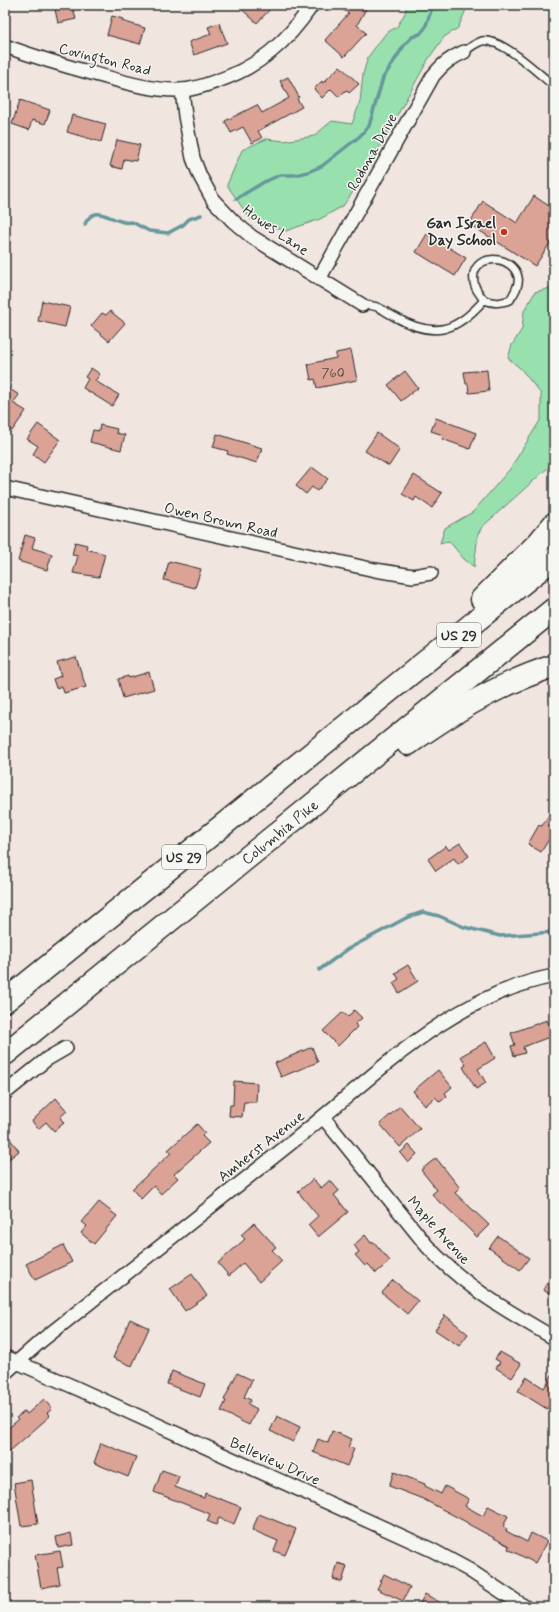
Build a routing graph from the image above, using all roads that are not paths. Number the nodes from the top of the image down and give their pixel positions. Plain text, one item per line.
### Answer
1 (312, 5) edge
2 (5, 46) edge
3 (464, 52) joint
4 (554, 86) edge
5 (182, 90) junction
6 (319, 279) junction
7 (484, 300) junction
8 (362, 305) joint
9 (5, 488) edge
10 (554, 524) edge
11 (554, 558) edge
12 (431, 574) dead end
13 (554, 609) edge
14 (554, 666) edge
15 (364, 712) junction
16 (209, 890) junction
17 (554, 976) edge
18 (5, 1001) edge
19 (66, 1048) dead end
20 (5, 1054) edge
21 (5, 1093) edge
22 (323, 1117) junction
23 (554, 1338) edge
24 (5, 1357) edge
25 (17, 1363) junction
26 (5, 1373) edge
27 (525, 1607) edge

1 - 5 street, Covington Road
2 - 5 street, Covington Road
3 - 4 lane
3 - 6 street, Rodona Drive
5 - 6 street, Howes Lane
6 - 8 street, Howes Lane
7 - 7 lane
7 - 8 lane
9 - 12 street, Owen Brown Road
10 - 15 highway
11 - 15 highway, US 29
13 - 16 highway, Columbia Pike / US 29
14 - 16 highway
15 - 18 highway, US 29
16 - 20 highway, Columbia Pike / US 29
17 - 22 street, Amherst Avenue
19 - 21 street
22 - 23 street, Maple Avenue
22 - 25 street, Amherst Avenue
24 - 25 street, Belleview Drive
25 - 26 street, Amherst Avenue
25 - 27 street, Belleview Drive

